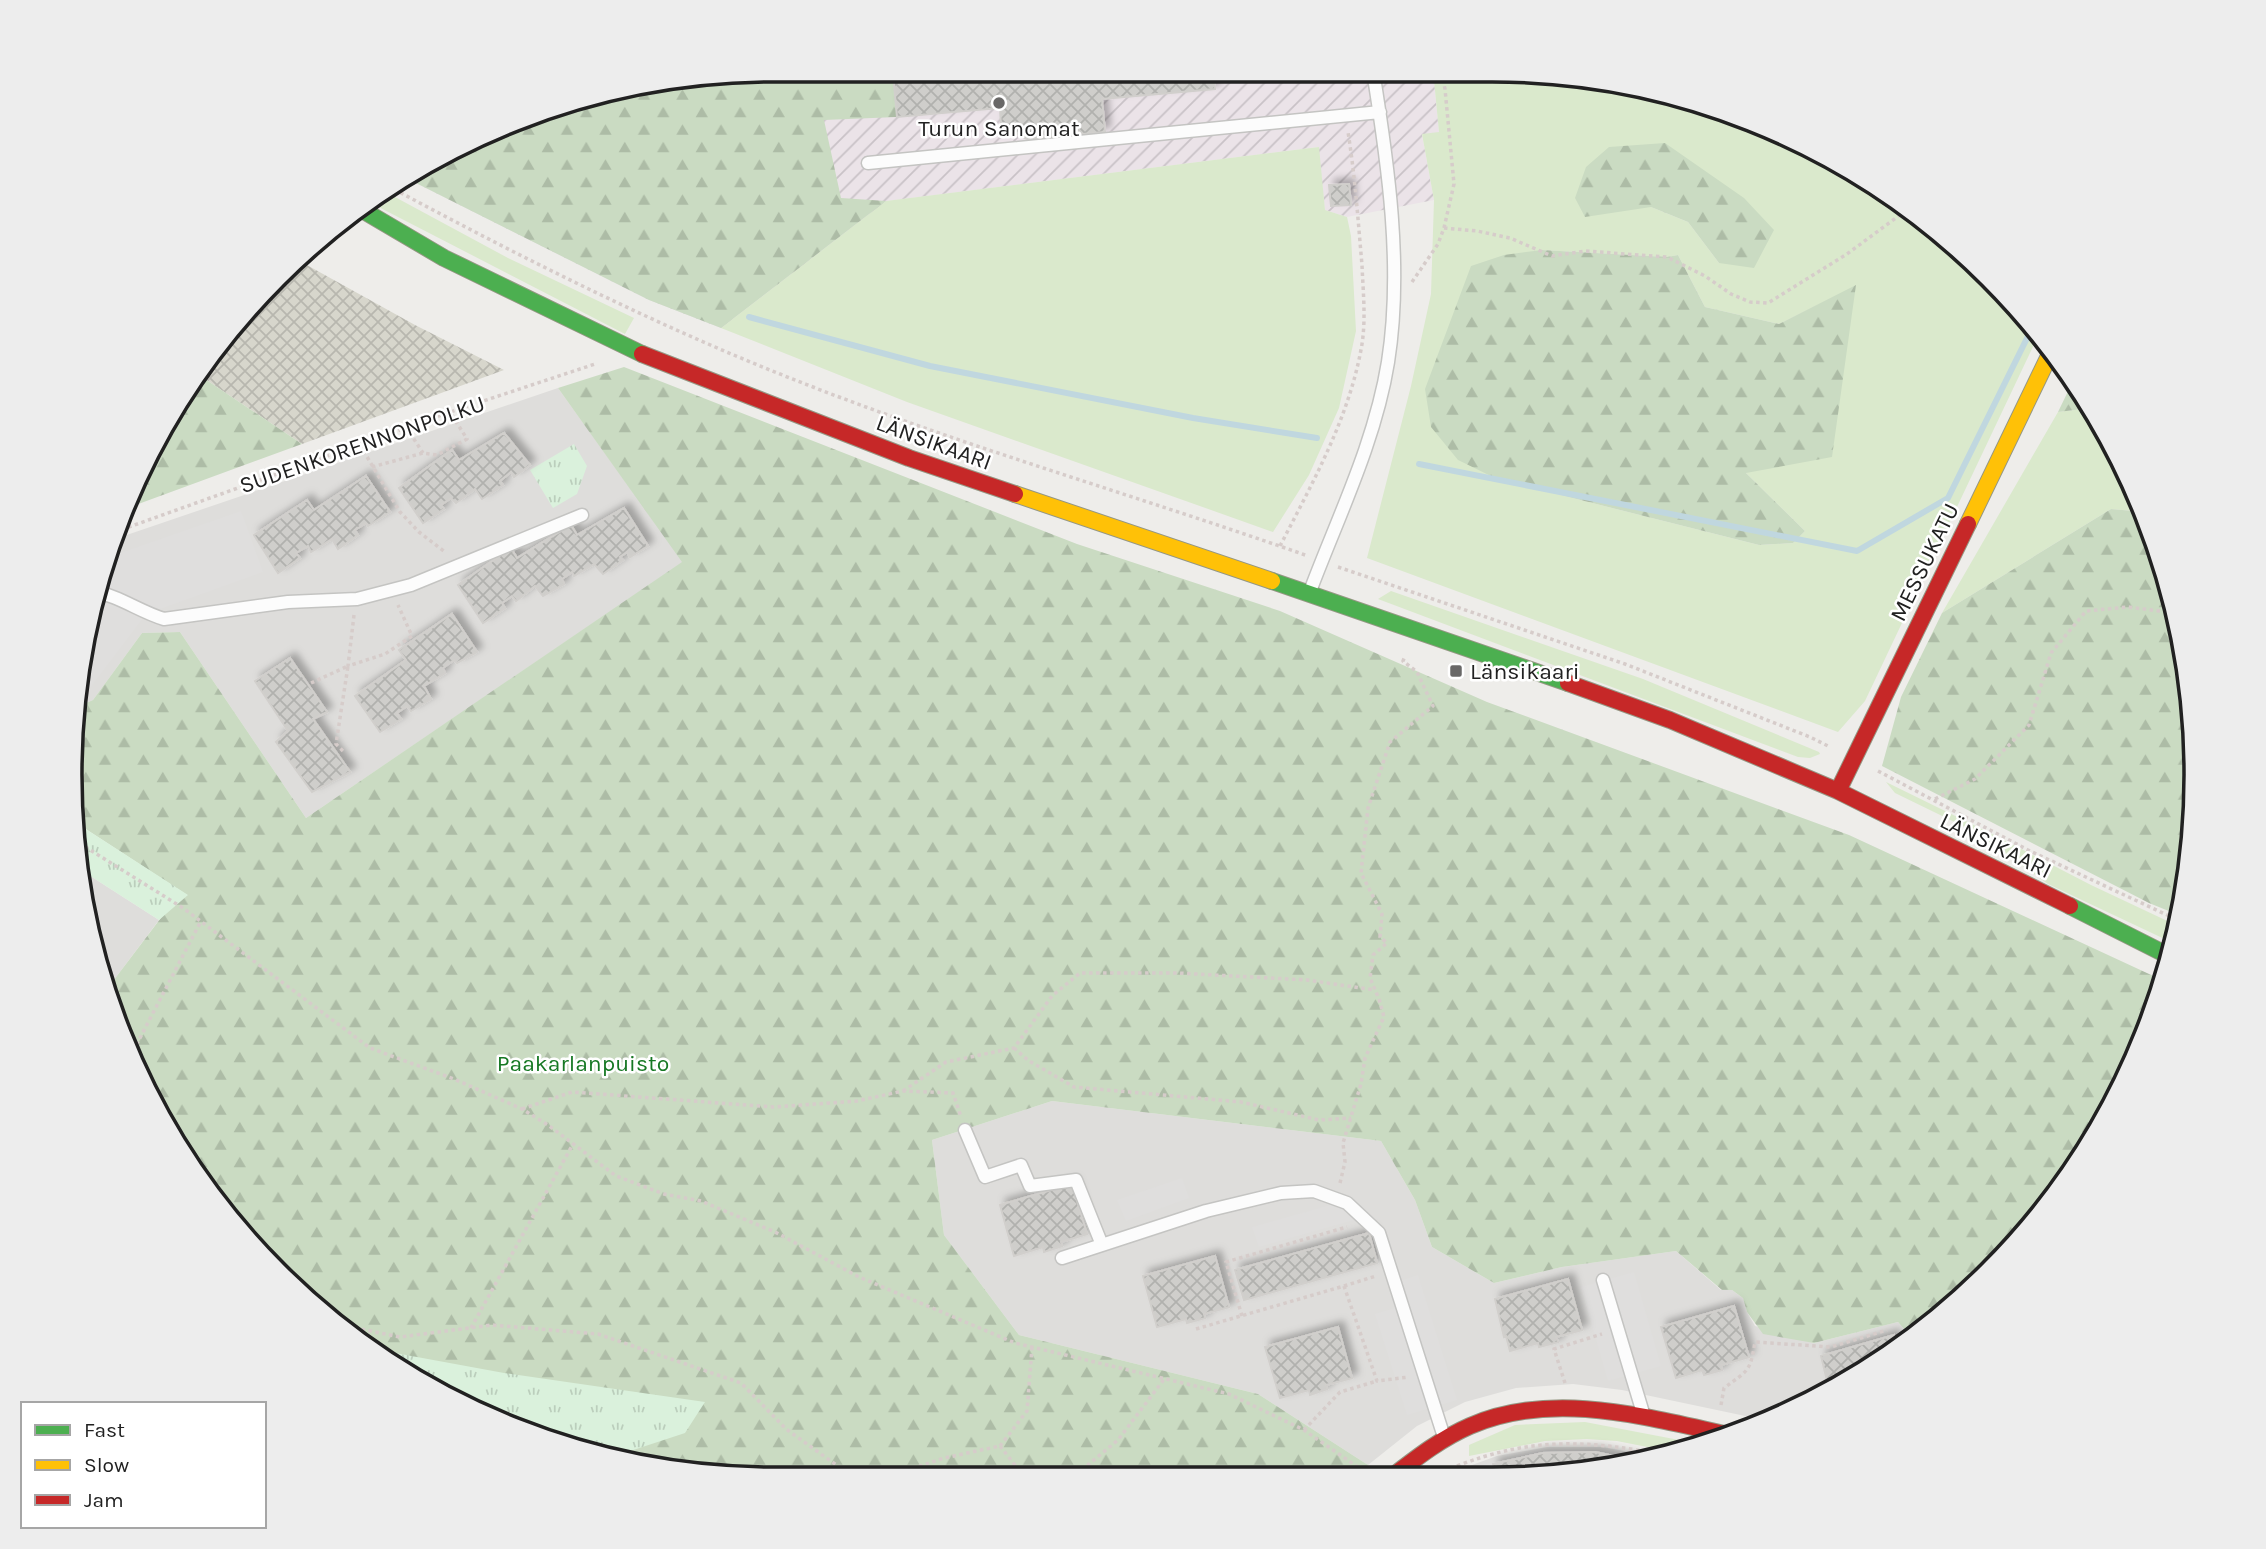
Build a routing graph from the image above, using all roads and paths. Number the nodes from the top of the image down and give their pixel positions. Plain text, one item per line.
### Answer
1 (1375, 82) edge
2 (1444, 82) edge
3 (1380, 112) junction
4 (1346, 115) junction
5 (868, 163) dead end
6 (400, 193) edge
7 (369, 214) edge
8 (1899, 215) edge
9 (1444, 228) junction
10 (1395, 307) junction
11 (2047, 362) edge
12 (598, 363) dead end
13 (450, 412) junction
14 (406, 427) junction
15 (359, 444) junction
16 (423, 453) junction
17 (372, 467) junction
18 (582, 515) dead end
19 (129, 527) edge
20 (1280, 546) junction
21 (1321, 561) junction
22 (461, 564) junction
23 (391, 590) junction
24 (106, 594) edge
25 (1309, 594) junction
26 (356, 599) junction
27 (2164, 611) edge
28 (1406, 653) dead end
29 (348, 666) junction
30 (311, 683) dead end
31 (345, 753) dead end
32 (1854, 759) junction
33 (1838, 791) junction
34 (1934, 799) junction
35 (86, 848) edge
36 (2169, 916) edge
37 (201, 921) junction
38 (2161, 952) edge
39 (1375, 989) junction
40 (137, 1044) edge
41 (1014, 1048) junction
42 (903, 1091) junction
43 (522, 1109) junction
44 (1351, 1118) junction
45 (965, 1130) joint
46 (573, 1144) junction
47 (1336, 1199) junction
48 (1367, 1222) junction
49 (1102, 1245) junction
50 (1062, 1258) dead end
51 (1391, 1271) junction
52 (1603, 1280) dead end
53 (1345, 1286) junction
54 (1242, 1316) junction
55 (359, 1328) edge
56 (471, 1328) junction
57 (1196, 1329) dead end
58 (1618, 1329) junction
59 (1887, 1330) dead end
60 (1032, 1347) junction
61 (1424, 1374) junction
62 (1165, 1378) junction
63 (1377, 1381) junction
64 (1567, 1389) dead end
65 (1721, 1406) dead end
66 (1644, 1417) junction
67 (1304, 1430) junction
68 (1710, 1431) edge
69 (1444, 1437) junction
70 (1000, 1446) junction
71 (1638, 1451) edge
72 (839, 1467) edge
73 (917, 1467) edge
74 (1017, 1467) edge
75 (1085, 1467) edge
76 (1357, 1467) edge
77 (1403, 1467) edge
78 (1458, 1467) edge

1 - 3 lane
2 - 9 path
3 - 4 lane
3 - 10 lane
4 - 5 lane
4 - 20 path
6 - 20 path
7 - 25 street, LÄNSIKAARI
8 - 9 path
9 - 10 path
10 - 21 lane
11 - 32 street, MESSUKATU
12 - 13 path, SUDENKORENNONPOLKU
13 - 14 path, SUDENKORENNONPOLKU
13 - 16 path
14 - 15 path, SUDENKORENNONPOLKU
14 - 16 path
15 - 17 path
15 - 19 path, SUDENKORENNONPOLKU
16 - 17 path
17 - 22 path
18 - 22 lane
20 - 21 path
21 - 25 lane
21 - 32 path
22 - 23 lane
23 - 26 lane
23 - 29 path
24 - 26 lane
25 - 33 street, LÄNSIKAARI
26 - 29 path
27 - 34 path
28 - 39 path
29 - 30 path
29 - 31 path
32 - 33 street, MESSUKATU
32 - 34 path
33 - 38 street, LÄNSIKAARI
34 - 36 path
35 - 37 path
37 - 40 path
37 - 43 path
39 - 41 path
39 - 44 path
41 - 42 path
41 - 44 path
42 - 43 path
42 - 45 path
43 - 46 path
44 - 47 path
45 - 49 lane
46 - 56 path
46 - 60 path
47 - 48 lane
47 - 49 lane
48 - 51 lane
48 - 54 path
49 - 50 lane
51 - 53 path
51 - 61 lane
52 - 58 lane
53 - 54 path
53 - 63 path
54 - 57 path
55 - 56 path
56 - 72 path
58 - 64 path
58 - 66 lane
59 - 65 path
60 - 62 path
60 - 70 path
61 - 63 path
61 - 69 lane
62 - 67 path
62 - 75 path
63 - 67 path
66 - 68 street
66 - 69 street
67 - 76 path
69 - 77 street
70 - 73 path
70 - 74 path
71 - 78 path

